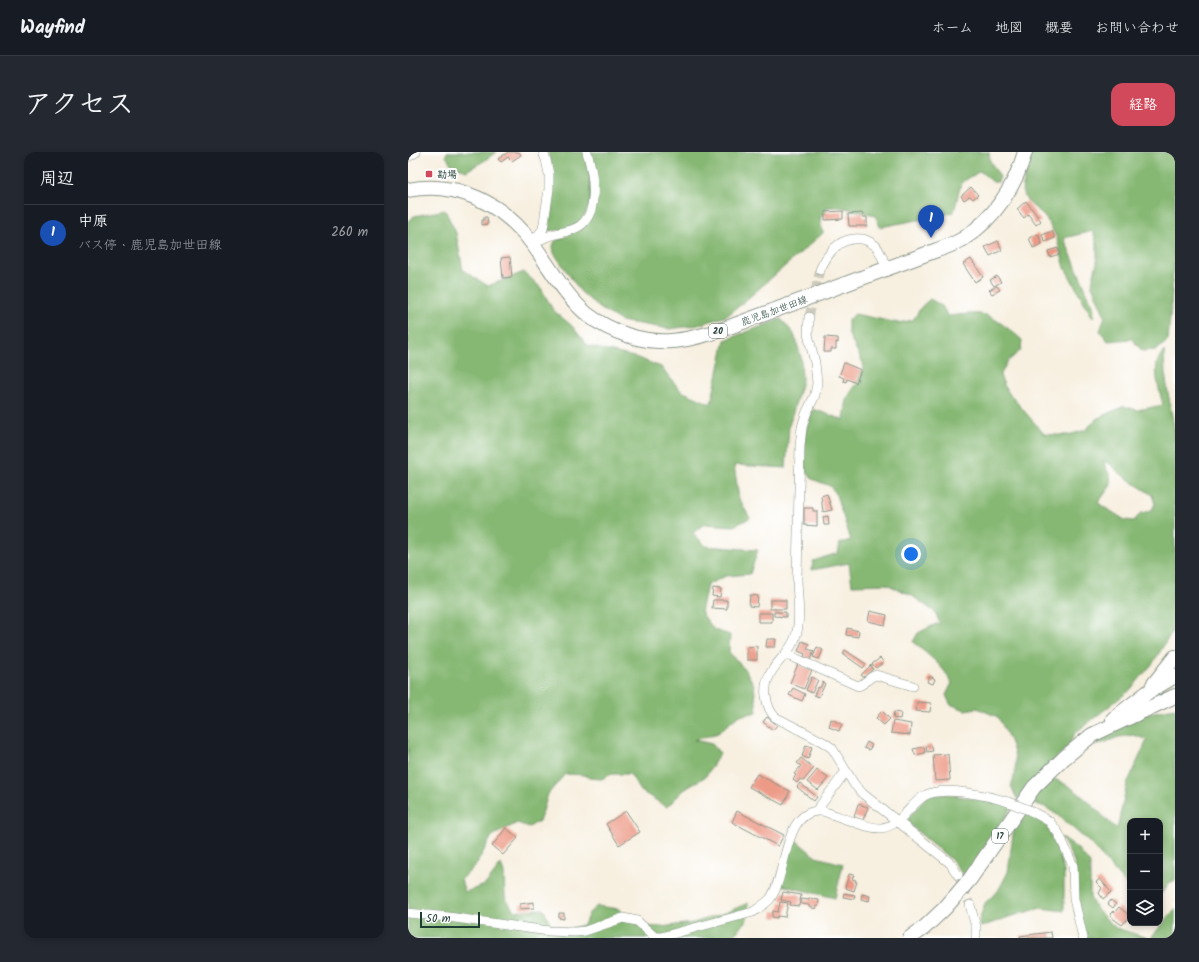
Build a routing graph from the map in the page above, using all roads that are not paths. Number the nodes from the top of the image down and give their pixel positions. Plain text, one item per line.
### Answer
1 (416, 152) edge
2 (543, 152) edge
3 (587, 152) edge
4 (1024, 153) edge
5 (408, 157) edge
6 (408, 190) edge
7 (532, 244) junction
8 (887, 269) junction
9 (820, 270) tunnel mouth
10 (809, 317) tunnel mouth
11 (786, 654) junction
12 (1175, 657) edge
13 (1175, 676) edge
14 (913, 686) dead end
15 (1148, 692) junction
16 (1175, 696) edge
17 (1175, 701) edge
18 (1156, 705) junction
19 (1092, 735) junction
20 (846, 771) junction
21 (817, 810) junction
22 (898, 821) junction
23 (958, 875) tunnel mouth
24 (970, 905) tunnel mouth
25 (408, 913) edge
26 (910, 938) edge
27 (976, 938) edge
28 (1083, 938) edge

1 - 5 street
2 - 7 street
3 - 7 street
4 - 8 main road, 鹿児島加世田線 / 20
6 - 7 main road, 鹿児島加世田線 / 20
7 - 8 main road, 鹿児島加世田線 / 20
8 - 9 street
10 - 11 street
11 - 14 street
11 - 20 street
12 - 15 main road
13 - 15 main road
15 - 19 main road
16 - 18 main road, 17
17 - 18 main road
18 - 19 main road, 17
19 - 26 main road, 17
20 - 21 street
20 - 22 street
21 - 22 street
21 - 25 street
22 - 23 street
22 - 28 street, bridge
24 - 27 street

